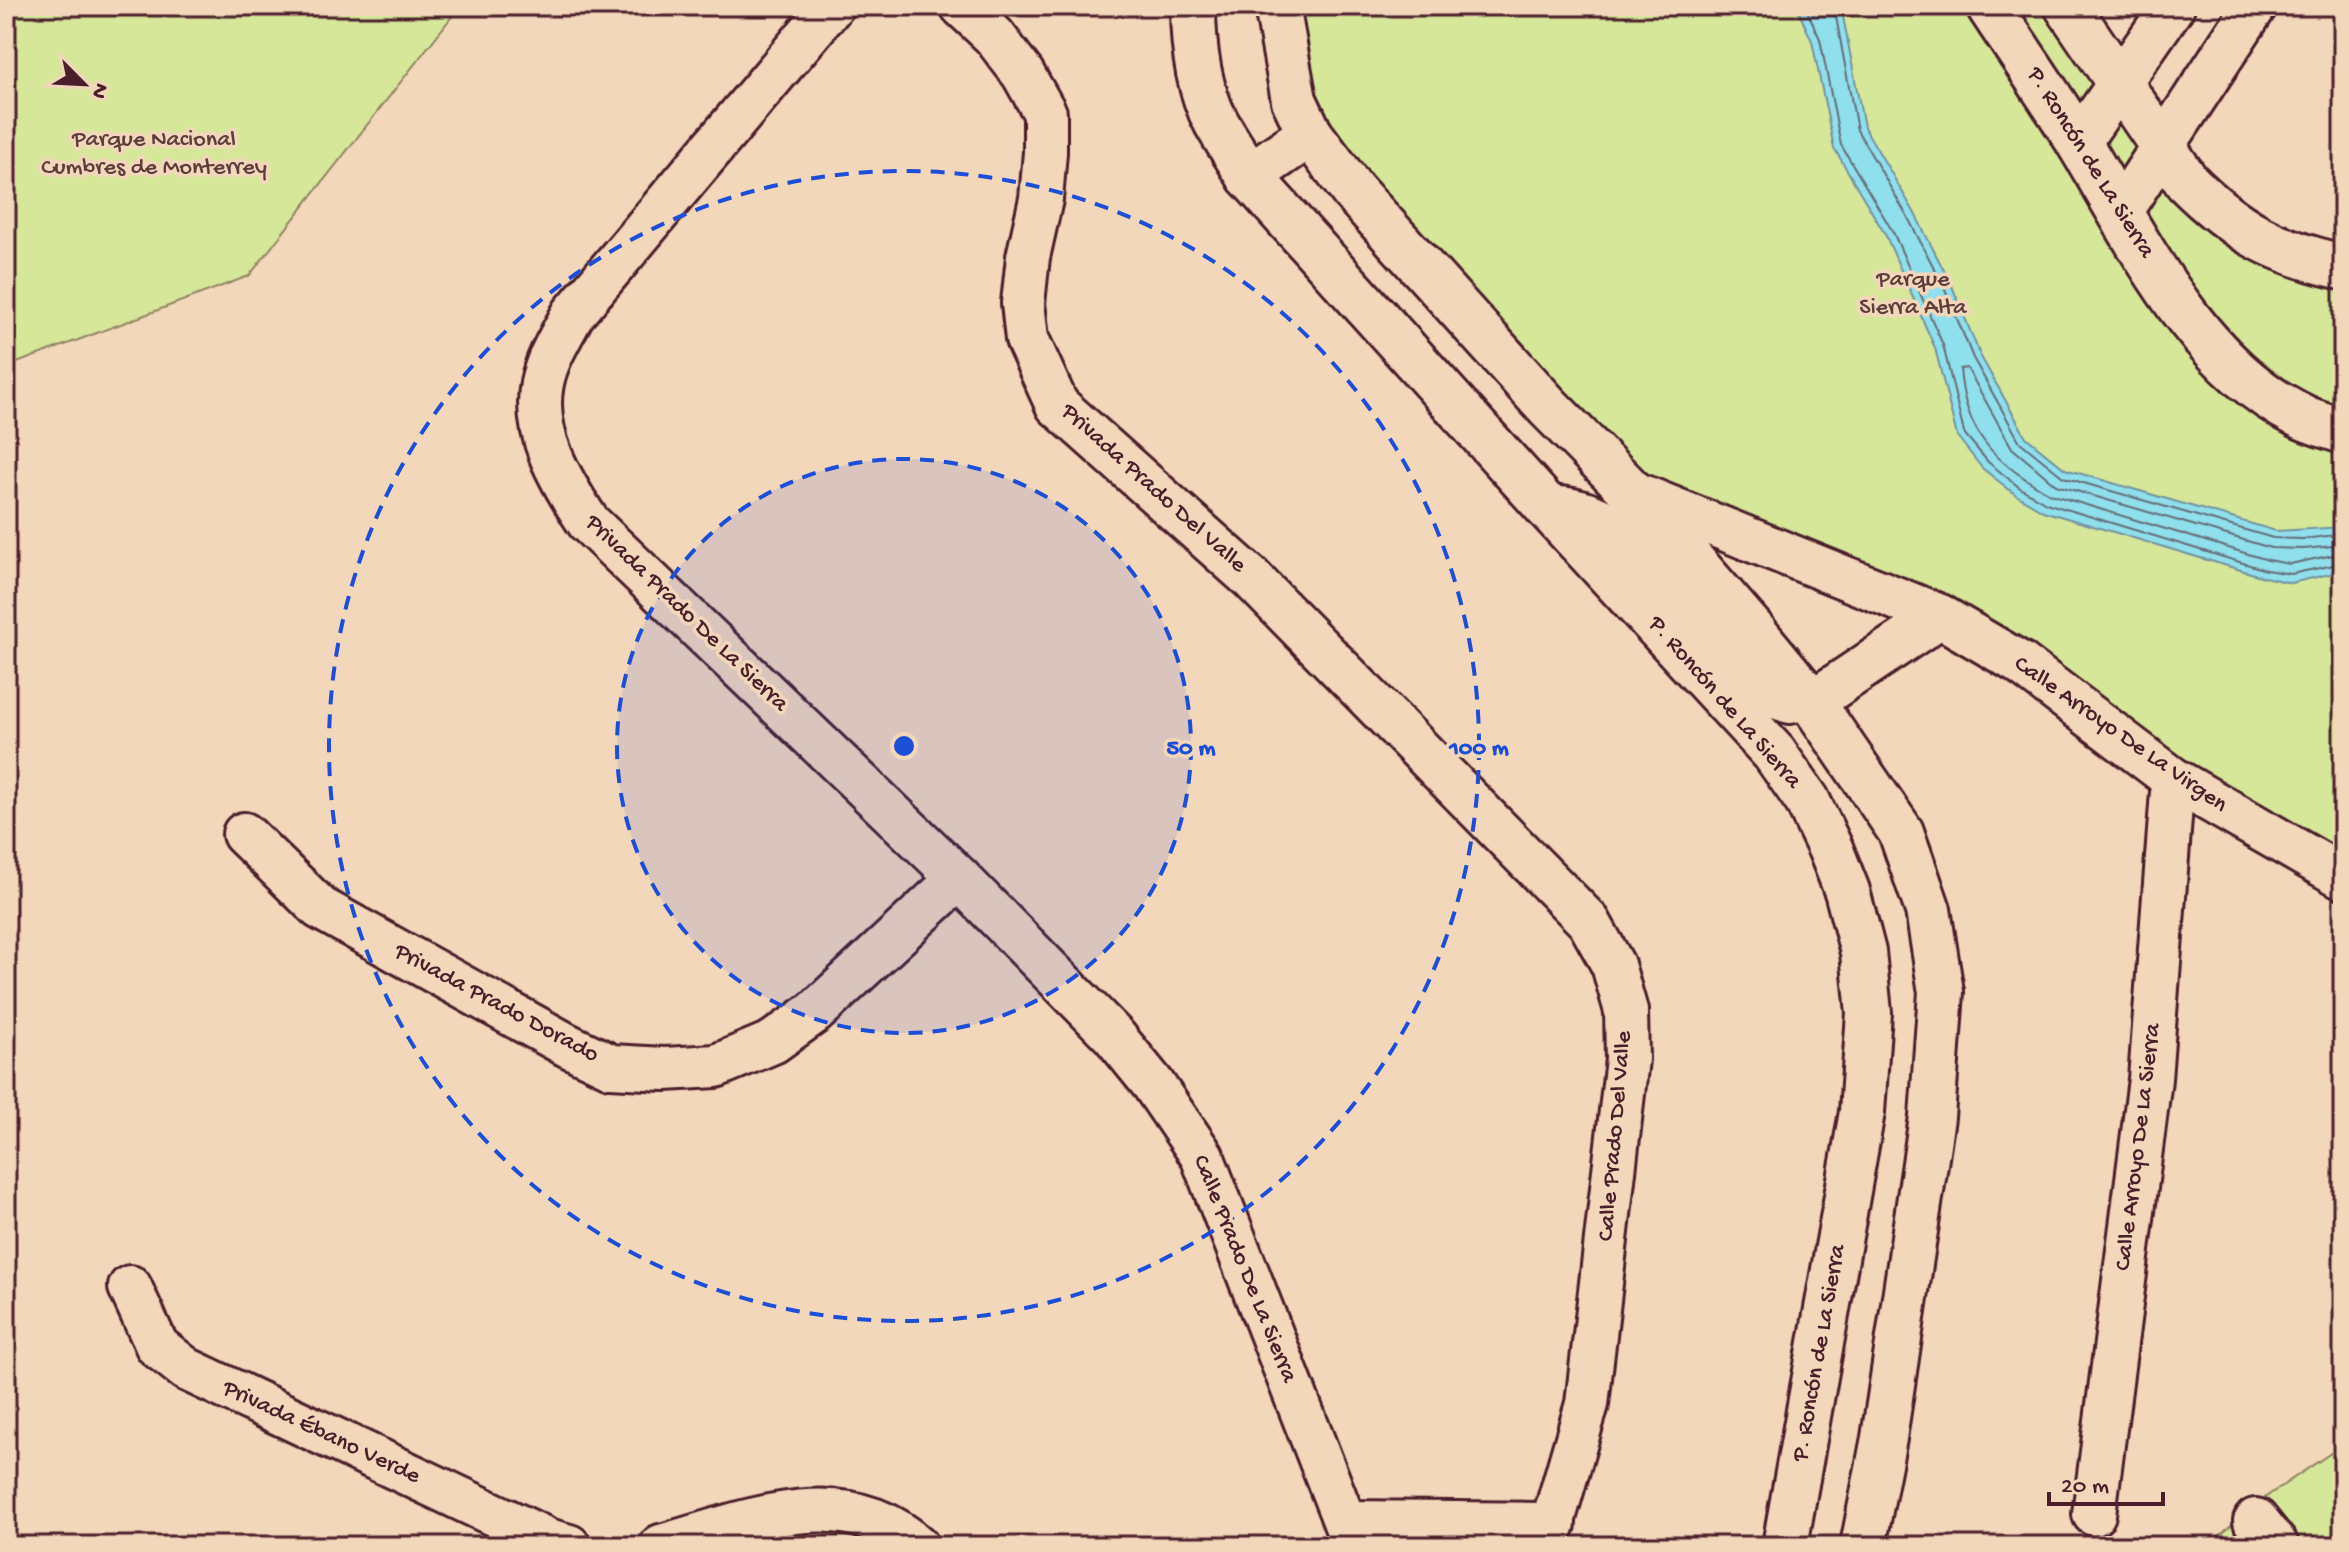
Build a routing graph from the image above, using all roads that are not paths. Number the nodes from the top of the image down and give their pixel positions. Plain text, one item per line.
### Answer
1 (832, 6) edge
2 (962, 6) edge
3 (1193, 6) edge
4 (1277, 6) edge
5 (1989, 6) edge
6 (2067, 6) edge
7 (2173, 6) edge
8 (2255, 6) edge
9 (2119, 85) junction
10 (1310, 134) junction
11 (2079, 142) junction
12 (2163, 147) junction
13 (1249, 176) junction
14 (2120, 212) junction
15 (2343, 267) edge
16 (2343, 431) edge
17 (1632, 492) junction
18 (1548, 508) junction
19 (1251, 578) joint
20 (1940, 616) junction
21 (1812, 702) junction
22 (2173, 779) junction
23 (244, 834) dead end
24 (2343, 877) edge
25 (959, 878) junction
26 (130, 1287) dead end
27 (2094, 1514) dead end
28 (1349, 1534) edge
29 (1550, 1535) edge
30 (555, 1544) edge
31 (661, 1546) edge
32 (917, 1546) edge
33 (1785, 1546) edge
34 (1863, 1546) edge

1 - 25 street, Privada Prado De La Sierra
2 - 19 street, Privada Prado Del Valle
3 - 13 street, P. Roncón de La Sierra
4 - 10 street
5 - 11 street, P. Roncón de La Sierra
6 - 9 street
7 - 9 street
8 - 12 street
9 - 11 street
9 - 12 street
10 - 13 street
10 - 17 street
11 - 14 street, P. Roncón de La Sierra
12 - 14 street
12 - 15 street
13 - 18 street, P. Roncón de La Sierra
14 - 16 street, P. Roncón de La Sierra
17 - 20 street, Calle Arroyo De La Virgen
17 - 21 street
18 - 21 street
18 - 33 street, P. Roncón de La Sierra
19 - 29 street, Calle Prado Del Valle
20 - 21 street
20 - 22 street, Calle Arroyo De La Virgen
21 - 34 street
22 - 24 street, Calle Arroyo De La Virgen
22 - 27 street, Calle Arroyo De La Sierra
23 - 25 street, Privada Prado Dorado
25 - 28 street, Calle Prado De La Sierra
26 - 30 street, Privada Ébano Verde
28 - 29 street
31 - 32 street

